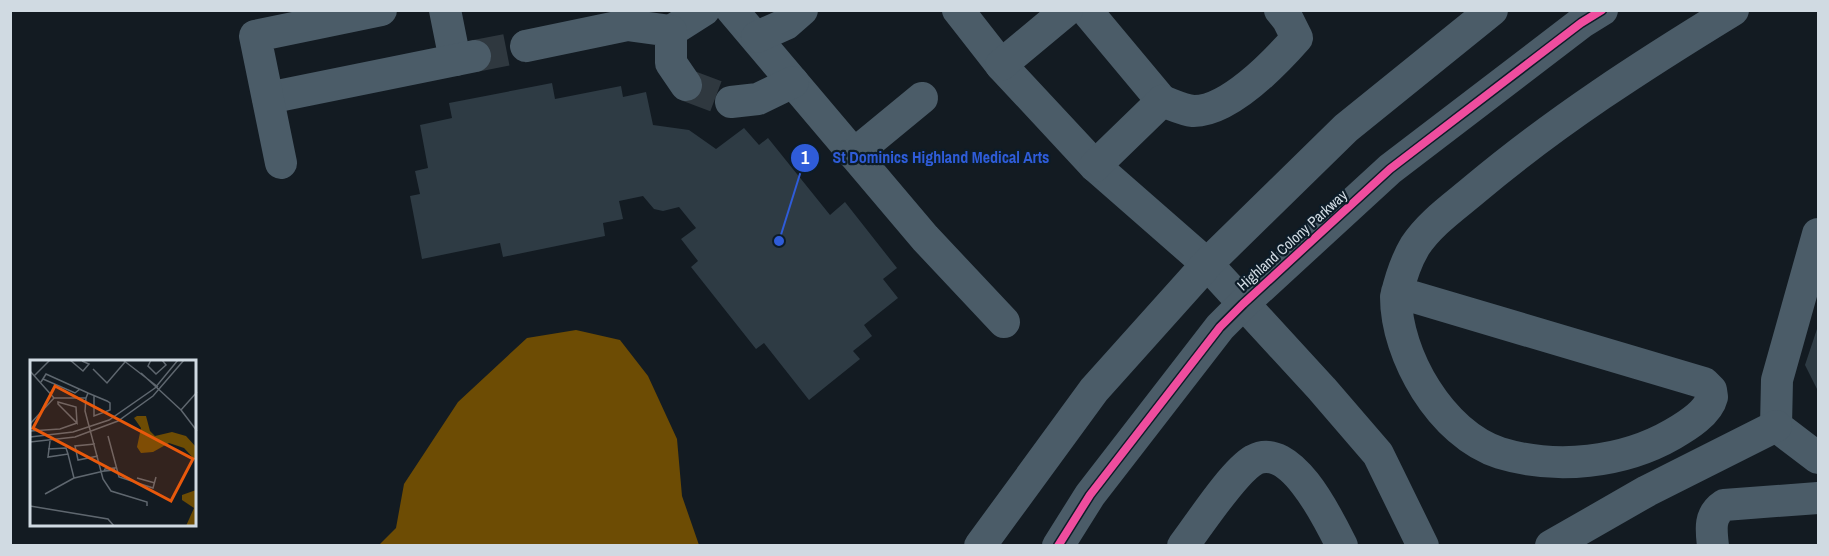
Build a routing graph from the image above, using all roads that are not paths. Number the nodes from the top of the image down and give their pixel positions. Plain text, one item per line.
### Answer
1 (381, 10) edge
2 (445, 10) edge
3 (704, 10) edge
4 (732, 10) edge
5 (802, 10) edge
6 (957, 10) edge
7 (1067, 10) edge
8 (1086, 10) edge
9 (1280, 10) edge
10 (1492, 10) edge
11 (1602, 10) edge
12 (1733, 10) edge
13 (1704, 19) edge
14 (252, 23) edge
15 (760, 24) edge
16 (671, 31) junction
17 (525, 46) tunnel mouth
18 (1001, 65) junction
19 (793, 82) junction
20 (686, 85) tunnel mouth
21 (268, 98) junction
22 (922, 98) dead end
23 (1162, 101) junction
24 (731, 102) tunnel mouth
25 (854, 154) junction
26 (281, 163) dead end
27 (1095, 166) junction
28 (1818, 234) edge
29 (1207, 264) junction
30 (1397, 292) junction
31 (1243, 304) junction
32 (1004, 322) dead end
33 (1776, 426) junction
34 (1818, 458) edge
35 (1818, 498) edge
36 (980, 546) edge
37 (1058, 546) edge
38 (1183, 546) edge
39 (1342, 546) edge
40 (1423, 546) edge
41 (1551, 546) edge
42 (1713, 546) edge

1 - 14 street
2 - 21 street
3 - 16 street
4 - 15 street
5 - 15 street
6 - 18 street
7 - 18 street
8 - 23 street
9 - 23 street
10 - 29 street
11 - 31 street, Highland Colony Parkway
12 - 13 street
13 - 30 street
14 - 21 street
15 - 19 street
16 - 17 street
16 - 20 street
18 - 27 street
19 - 24 street
19 - 25 street
21 - 26 street
22 - 25 street
23 - 27 street
25 - 32 street
27 - 29 street
28 - 33 street
29 - 31 street
29 - 36 street
30 - 30 street
31 - 37 street, Highland Colony Parkway
31 - 40 street
33 - 34 street
33 - 41 street
35 - 42 street
38 - 39 street

